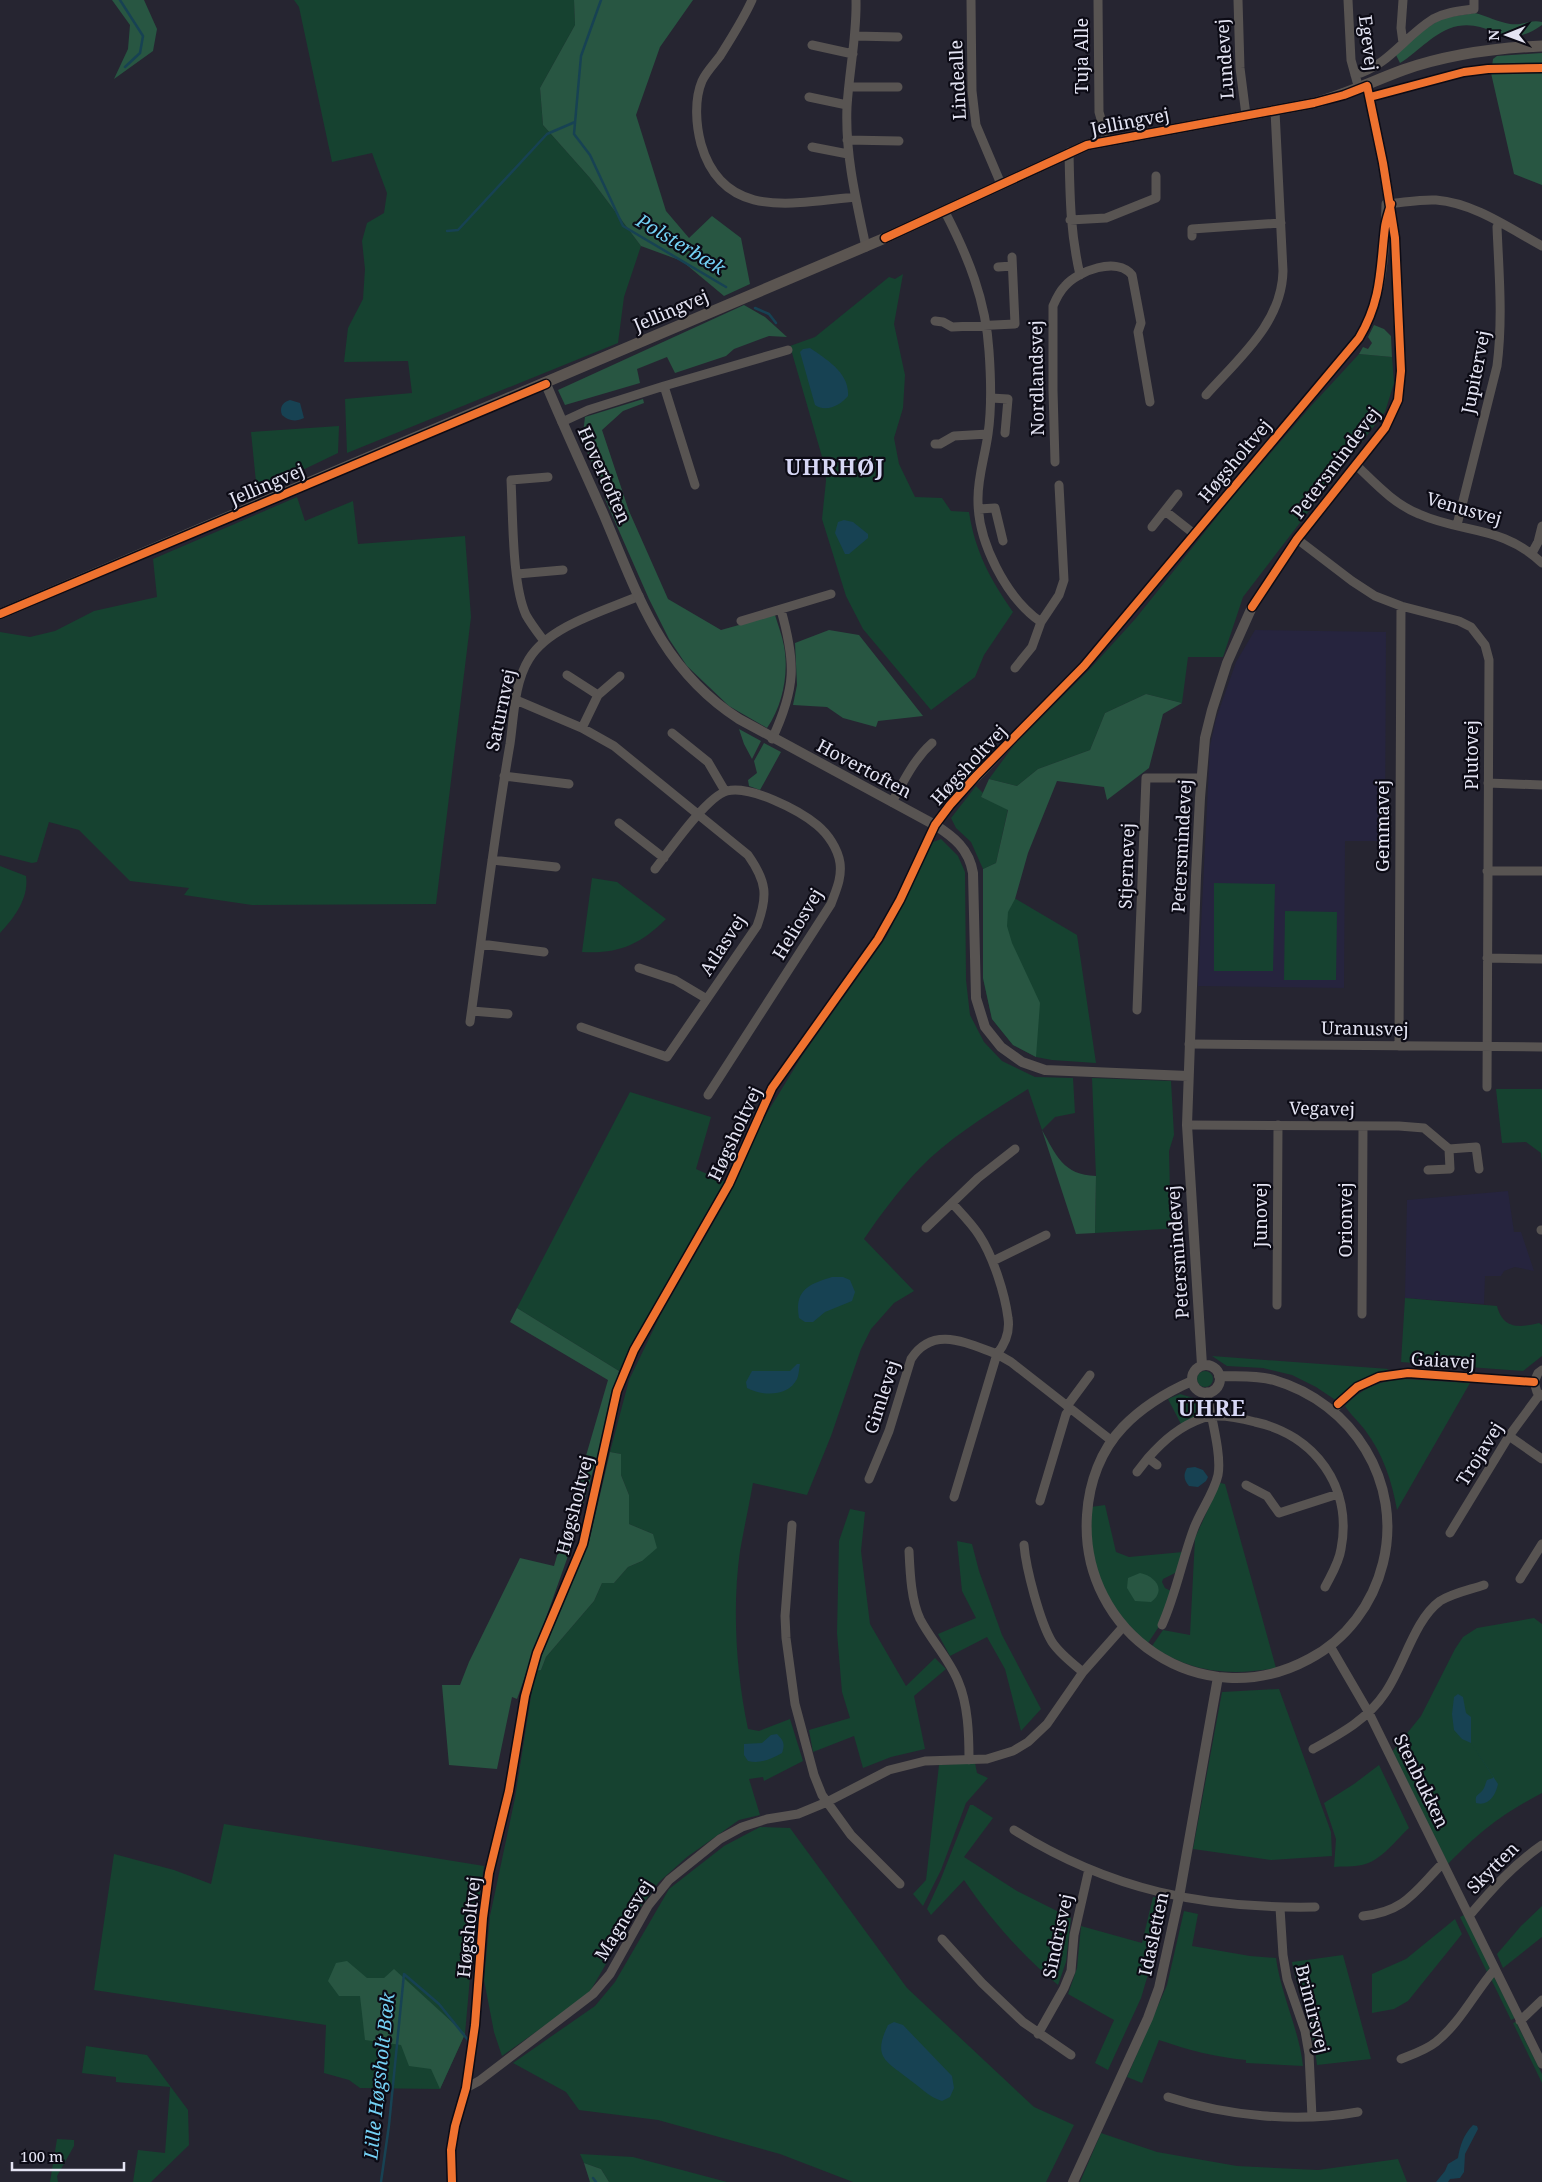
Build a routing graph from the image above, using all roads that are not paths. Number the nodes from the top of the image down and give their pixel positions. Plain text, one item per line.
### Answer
1 (752, 0) edge
2 (856, 0) edge
3 (971, 0) edge
4 (1098, 0) edge
5 (1238, 0) edge
6 (1348, 0) edge
7 (1403, 0) edge
8 (1474, 0) edge
9 (855, 36) junction
10 (898, 37) dead end
11 (1403, 43) junction
12 (812, 45) dead end
13 (1542, 46) edge
14 (853, 54) junction
15 (1355, 75) junction
16 (849, 86) junction
17 (898, 87) dead end
18 (1363, 88) junction
19 (809, 97) dead end
20 (847, 105) junction
21 (1275, 111) junction
22 (1246, 115) junction
23 (847, 140) junction
24 (1107, 140) junction
25 (899, 141) dead end
26 (812, 147) dead end
27 (1069, 152) junction
28 (848, 154) junction
29 (1156, 176) dead end
30 (1001, 184) junction
31 (855, 197) junction
32 (1390, 204) junction
33 (945, 212) junction
34 (1070, 220) junction
35 (1281, 223) junction
36 (1500, 223) junction
37 (1192, 236) dead end
38 (1542, 246) edge
39 (866, 247) junction
40 (998, 267) dead end
41 (1080, 275) junction
42 (935, 321) dead end
43 (986, 326) junction
44 (788, 350) dead end
45 (546, 384) junction
46 (664, 386) junction
47 (1206, 395) dead end
48 (991, 398) junction
49 (1150, 402) dead end
50 (562, 422) junction
51 (1005, 433) dead end
52 (988, 434) junction
53 (935, 444) dead end
54 (1055, 462) dead end
55 (1356, 465) junction
56 (548, 477) dead end
57 (695, 485) dead end
58 (1060, 485) dead end
59 (1178, 494) dead end
60 (978, 509) junction
61 (1165, 510) junction
62 (1457, 525) junction
63 (1542, 526) edge
64 (1152, 527) dead end
65 (1194, 533) junction
66 (1297, 539) junction
67 (1003, 541) dead end
68 (1532, 553) junction
69 (1542, 563) edge
70 (563, 570) dead end
71 (517, 574) junction
72 (831, 594) dead end
73 (639, 596) junction
74 (1401, 606) junction
75 (781, 610) junction
76 (0, 614) edge
77 (741, 621) dead end
78 (1041, 622) junction
79 (544, 641) junction
80 (1014, 668) dead end
81 (567, 675) dead end
82 (620, 676) dead end
83 (598, 695) junction
84 (516, 700) junction
85 (582, 728) junction
86 (672, 733) dead end
87 (772, 738) junction
88 (932, 743) dead end
89 (504, 776) junction
90 (1201, 778) junction
91 (569, 784) dead end
92 (1488, 784) junction
93 (1542, 784) edge
94 (725, 791) junction
95 (892, 802) junction
96 (699, 814) junction
97 (619, 823) dead end
98 (935, 825) junction
99 (664, 858) junction
100 (492, 860) junction
101 (556, 867) dead end
102 (655, 869) dead end
103 (1488, 871) junction
104 (1542, 871) edge
105 (481, 944) junction
106 (544, 952) dead end
107 (1487, 958) junction
108 (1542, 958) edge
109 (639, 968) dead end
110 (707, 999) junction
111 (1137, 1010) dead end
112 (472, 1011) junction
113 (508, 1014) dead end
114 (470, 1022) dead end
115 (581, 1027) dead end
116 (1189, 1044) junction
117 (1399, 1046) junction
118 (1486, 1047) junction
119 (1542, 1047) edge
120 (1188, 1076) junction
121 (1486, 1087) dead end
122 (708, 1095) dead end
123 (1187, 1124) junction
124 (1278, 1125) junction
125 (1363, 1126) junction
126 (1015, 1149) dead end
127 (1449, 1149) junction
128 (1479, 1169) dead end
129 (1428, 1170) dead end
130 (952, 1203) junction
131 (926, 1228) dead end
132 (1046, 1235) dead end
133 (993, 1261) junction
134 (1277, 1305) dead end
135 (1362, 1314) dead end
136 (997, 1354) junction
137 (1202, 1365) junction
138 (1542, 1370) edge
139 (1090, 1375) dead end
140 (1219, 1376) junction
141 (1192, 1381) junction
142 (1534, 1382) junction
143 (1207, 1392) junction
144 (1541, 1395) edge
145 (1068, 1407) junction
146 (1333, 1410) junction
147 (1211, 1416) junction
148 (1509, 1436) junction
149 (1112, 1441) junction
150 (1148, 1458) junction
151 (1542, 1459) edge
152 (1157, 1465) dead end
153 (1137, 1472) dead end
154 (870, 1480) dead end
155 (1246, 1485) dead end
156 (1338, 1494) junction
157 (954, 1497) dead end
158 (1040, 1501) dead end
159 (792, 1525) dead end
160 (1450, 1533) dead end
161 (1542, 1544) edge
162 (1024, 1545) dead end
163 (909, 1551) dead end
164 (1520, 1579) dead end
165 (1484, 1585) dead end
166 (1325, 1587) dead end
167 (1162, 1625) dead end
168 (1124, 1627) junction
169 (1330, 1646) junction
170 (1083, 1672) junction
171 (1218, 1677) junction
172 (1369, 1713) junction
173 (1313, 1749) dead end
174 (970, 1760) junction
175 (827, 1802) junction
176 (1014, 1830) dead end
177 (1542, 1845) edge
178 (1443, 1863) junction
179 (1089, 1869) junction
180 (900, 1884) dead end
181 (1179, 1897) junction
182 (1316, 1907) dead end
183 (1280, 1908) junction
184 (1363, 1916) dead end
185 (1469, 1916) junction
186 (942, 1939) dead end
187 (1494, 1969) junction
188 (1542, 2000) edge
189 (1520, 2021) junction
190 (1038, 2034) junction
191 (1071, 2055) dead end
192 (1401, 2059) dead end
193 (1542, 2064) edge
194 (466, 2088) junction
195 (1168, 2097) dead end
196 (1358, 2112) dead end
197 (1312, 2117) junction
198 (452, 2182) edge
199 (1073, 2182) edge

1 - 31 street
2 - 9 street
3 - 30 street, Lindealle
4 - 24 street, Tuja Alle
5 - 22 street, Lundevej
6 - 15 street, Egevej
7 - 11 street
8 - 11 street
9 - 10 street
9 - 14 street
11 - 15 street
12 - 14 street
13 - 18 main road, Jellingvej
14 - 16 street
15 - 18 street, Egevej
16 - 17 street
16 - 20 street
18 - 21 main road, Jellingvej
18 - 32 street, Petersmindevej
19 - 20 street
20 - 23 street
21 - 22 main road, Jellingvej
21 - 35 street
22 - 24 main road, Jellingvej
23 - 25 street
23 - 28 street
24 - 27 main road, Jellingvej
26 - 28 street
27 - 30 main road, Jellingvej
27 - 34 street
28 - 31 street
29 - 34 street
30 - 33 main road, Jellingvej
31 - 39 street
32 - 36 street
32 - 55 street, Petersmindevej
32 - 65 street, Høgsholtvej
33 - 39 main road, Jellingvej
33 - 43 street
34 - 41 street
35 - 37 street
35 - 47 street
36 - 38 street
36 - 62 street, Jupitervej
39 - 45 main road, Jellingvej
40 - 43 street
41 - 49 street, Nordlandsvej
41 - 54 street, Nordlandsvej
42 - 43 street
43 - 48 street
44 - 46 street
45 - 50 street, Hovertoften
45 - 76 main road, Jellingvej
46 - 50 street
46 - 57 street
48 - 51 street
48 - 52 street
50 - 73 street, Hovertoften
52 - 53 street
52 - 60 street
55 - 62 street, Venusvej
55 - 66 street, Petersmindevej
56 - 71 street
58 - 78 street
59 - 61 street, Høgsholtvej
60 - 67 street
60 - 78 street
61 - 64 street, Høgsholtvej
61 - 65 street
62 - 68 street, Venusvej
63 - 68 street
65 - 98 street, Høgsholtvej
66 - 74 street, Plutovej
66 - 90 street, Petersmindevej
68 - 69 street, Venusvej
70 - 71 street
71 - 79 street
72 - 75 street
73 - 79 street, Saturnvej
73 - 87 street, Hovertoften
74 - 92 street, Plutovej
74 - 117 street, Gemmavej
75 - 77 street
75 - 87 street
78 - 80 street
79 - 84 street, Saturnvej
81 - 83 street
82 - 83 street
83 - 85 street
84 - 85 street, Atlasvej
84 - 89 street, Saturnvej
85 - 96 street, Atlasvej
86 - 94 street
87 - 95 street, Hovertoften
88 - 95 street
89 - 91 street, Saturnvej
89 - 100 street, Saturnvej
90 - 111 street, Stjernevej
90 - 116 street, Petersmindevej
92 - 93 street
92 - 103 street, Plutovej
94 - 96 street
94 - 122 street, Heliosvej
95 - 98 street, Hovertoften
96 - 99 street
96 - 110 street, Atlasvej
97 - 99 street
98 - 120 street, Hovertoften
98 - 194 street, Høgsholtvej
99 - 102 street
100 - 101 street
100 - 105 street, Saturnvej
103 - 104 street
103 - 107 street, Plutovej
105 - 106 street
105 - 112 street, Saturnvej
107 - 108 street
107 - 118 street, Plutovej
109 - 110 street, Atlasvej
110 - 115 street, Atlasvej
112 - 113 street
112 - 114 street, Saturnvej
116 - 117 street, Uranusvej
116 - 120 street, Petersmindevej
117 - 118 street, Uranusvej
118 - 119 street, Uranusvej
118 - 121 street, Plutovej
120 - 123 street, Petersmindevej
123 - 124 street, Vegavej
123 - 137 street, Petersmindevej
124 - 125 street, Vegavej
124 - 134 street, Junovej
125 - 127 street, Vegavej
125 - 135 street, Orionvej
126 - 130 street
127 - 128 street
127 - 129 street
130 - 131 street
130 - 133 street
132 - 133 street
133 - 136 street
136 - 145 street, Gimlevej
136 - 154 street, Gimlevej
136 - 157 street
137 - 140 street
137 - 141 street
138 - 142 street
139 - 145 street
140 - 143 street
140 - 146 street
141 - 143 street
141 - 149 street
142 - 144 street
142 - 146 street, Gaiavej
143 - 147 street
144 - 148 street, Trojavej
145 - 149 street, Gimlevej
145 - 158 street
146 - 169 street
147 - 150 street
147 - 156 street
147 - 167 street
148 - 151 street
148 - 160 street, Trojavej
149 - 168 street
150 - 152 street
150 - 153 street
155 - 156 street
156 - 166 street
159 - 175 street
161 - 164 street
162 - 170 street
163 - 174 street
165 - 172 street
168 - 170 street, Magnesvej
168 - 171 street
169 - 171 street
169 - 172 street, Stenbukken
170 - 174 street, Magnesvej
171 - 181 street, Idasletten
172 - 173 street
172 - 178 street, Stenbukken
174 - 175 street, Magnesvej
175 - 180 street
175 - 194 street, Magnesvej
176 - 179 street
177 - 185 street, Skytten
178 - 184 street
178 - 185 street, Stenbukken
179 - 181 street
179 - 190 street, Sindrisvej
181 - 183 street
181 - 199 street, Idasletten
182 - 183 street
183 - 197 street, Brimirsvej
185 - 187 street, Stenbukken
186 - 190 street
187 - 189 street, Stenbukken
187 - 192 street
188 - 189 street
189 - 193 street, Stenbukken
190 - 191 street
194 - 198 street, Høgsholtvej
195 - 197 street
196 - 197 street

